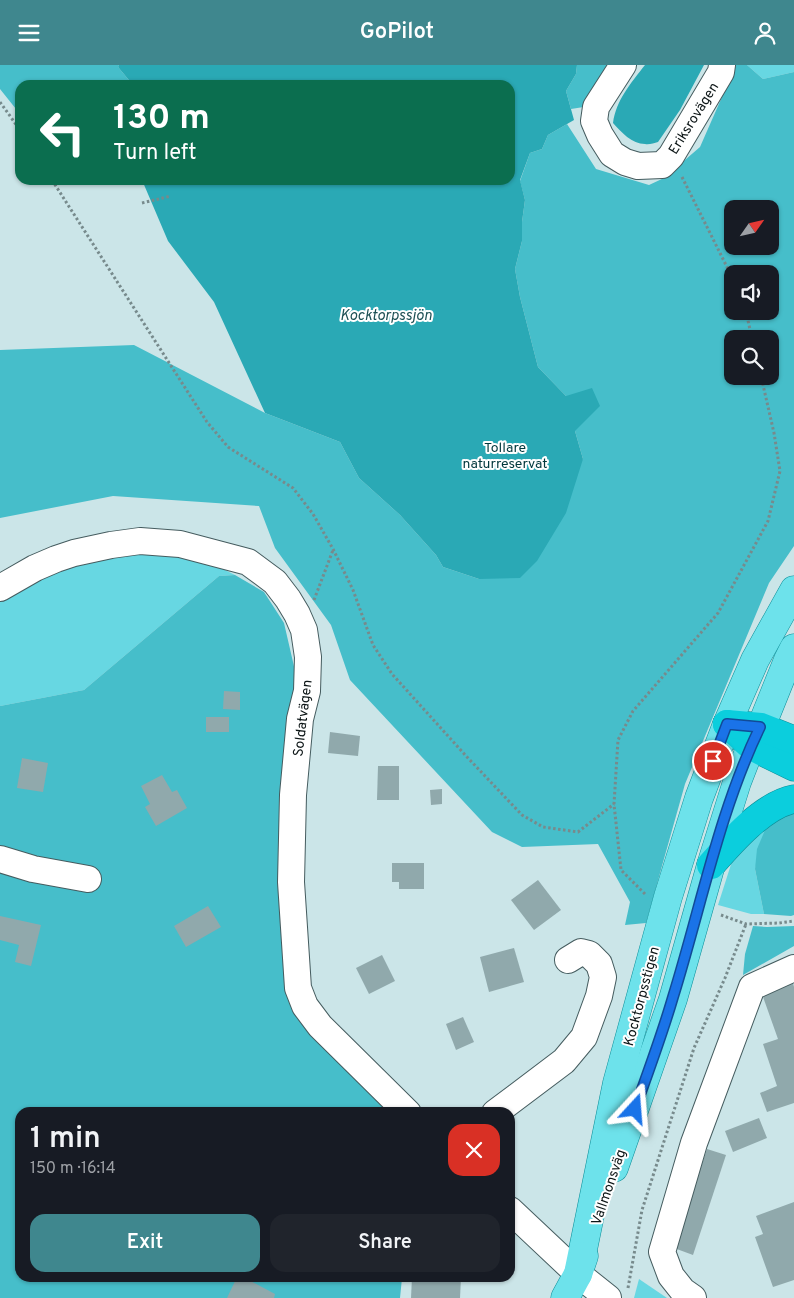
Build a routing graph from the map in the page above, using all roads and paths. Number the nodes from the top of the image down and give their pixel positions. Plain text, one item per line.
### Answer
1 (623, 65) edge
2 (722, 65) edge
3 (0, 101) edge
4 (15, 123) edge
5 (671, 155) junction
6 (55, 185) edge
7 (171, 196) dead end
8 (142, 203) dead end
9 (726, 265) edge
10 (763, 385) edge
11 (334, 549) junction
12 (0, 588) edge
13 (794, 590) edge
14 (304, 630) junction
15 (794, 648) edge
16 (727, 724) junction
17 (756, 737) junction
18 (794, 740) edge
19 (794, 767) edge
20 (794, 799) edge
21 (614, 804) junction
22 (0, 859) edge
23 (711, 865) junction
24 (88, 879) dead end
25 (647, 897) dead end
26 (715, 913) dead end
27 (794, 921) edge
28 (746, 924) junction
29 (568, 960) dead end
30 (794, 968) edge
31 (402, 1107) edge
32 (503, 1107) edge
33 (515, 1215) edge
34 (578, 1274) junction
35 (618, 1295) edge
36 (565, 1298) edge
37 (693, 1298) edge

1 - 5 street, Eriksrovägen
2 - 5 street, Eriksrovägen
3 - 4 path
5 - 9 path
6 - 11 path
7 - 8 path
10 - 21 path
11 - 14 path
11 - 21 path
12 - 14 street, Soldatvägen
13 - 16 main road, Kocktorpsstigen
14 - 31 street, Soldatvägen
15 - 17 main road, Vallmonsväg
16 - 17 highway
16 - 34 main road, Kocktorpsstigen
17 - 18 highway
17 - 19 highway
17 - 23 main road, Vallmonsväg
20 - 23 highway
21 - 25 path
22 - 24 street
23 - 34 main road, Vallmonsväg
26 - 28 path
27 - 28 path
28 - 35 path
29 - 32 street
30 - 37 street
33 - 34 street
34 - 35 street
34 - 36 main road

